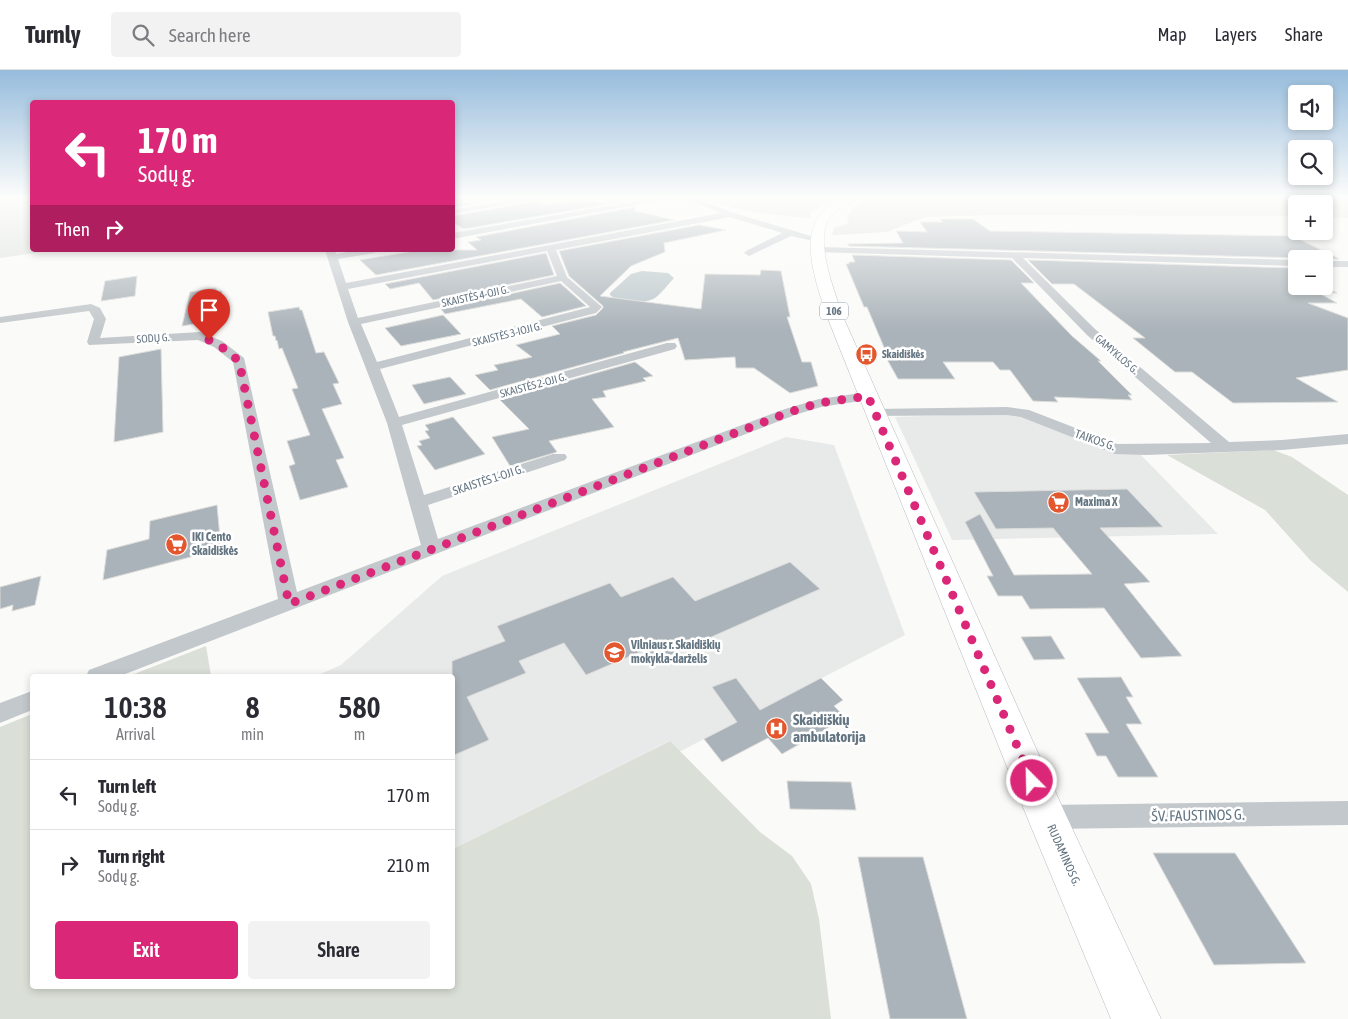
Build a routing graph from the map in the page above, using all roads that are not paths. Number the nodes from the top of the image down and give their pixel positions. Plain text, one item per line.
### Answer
1 (576, 242) edge
2 (770, 242) edge
3 (812, 242) edge
4 (818, 245) junction
5 (550, 247) junction
6 (353, 252) edge
7 (749, 252) dead end
8 (332, 254) edge
9 (1014, 255) junction
10 (1288, 263) edge
11 (1333, 264) edge
12 (1348, 264) edge
13 (563, 278) junction
14 (343, 287) junction
15 (0, 320) edge
16 (354, 322) junction
17 (671, 346) dead end
18 (373, 366) junction
19 (872, 405) junction
20 (394, 423) junction
21 (1348, 438) edge
22 (1225, 447) junction
23 (559, 457) dead end
24 (417, 503) junction
25 (432, 549) junction
26 (289, 604) junction
27 (102, 674) edge
28 (30, 701) edge
29 (0, 713) edge
30 (1348, 813) edge
31 (1047, 817) junction
32 (1136, 1019) edge

1 - 5 street
2 - 7 street
3 - 4 street
4 - 9 street
4 - 19 main road, RUDAMINOS G. / 106
5 - 13 street
5 - 14 street
6 - 8 street
8 - 14 street
9 - 10 street
9 - 22 street, GAMYKLOS G.
11 - 12 street
13 - 16 street, SKAISTĖS 4-OJI G.
13 - 18 street, SKAISTĖS 3-IOJI G.
14 - 16 street
15 - 26 street, SODŲ G.
16 - 18 street
17 - 20 street, SKAISTĖS 2-OJI G.
18 - 20 street
19 - 22 street, TAIKOS G.
19 - 25 street
19 - 31 main road, RUDAMINOS G. / 106
20 - 24 street
21 - 22 street, TAIKOS G.
23 - 24 street, SKAISTĖS 1-OJI G.
24 - 25 street
25 - 26 street
26 - 27 street
28 - 29 street
30 - 31 street, ŠV. FAUSTINOS G.
31 - 32 main road, RUDAMINOS G. / 106

